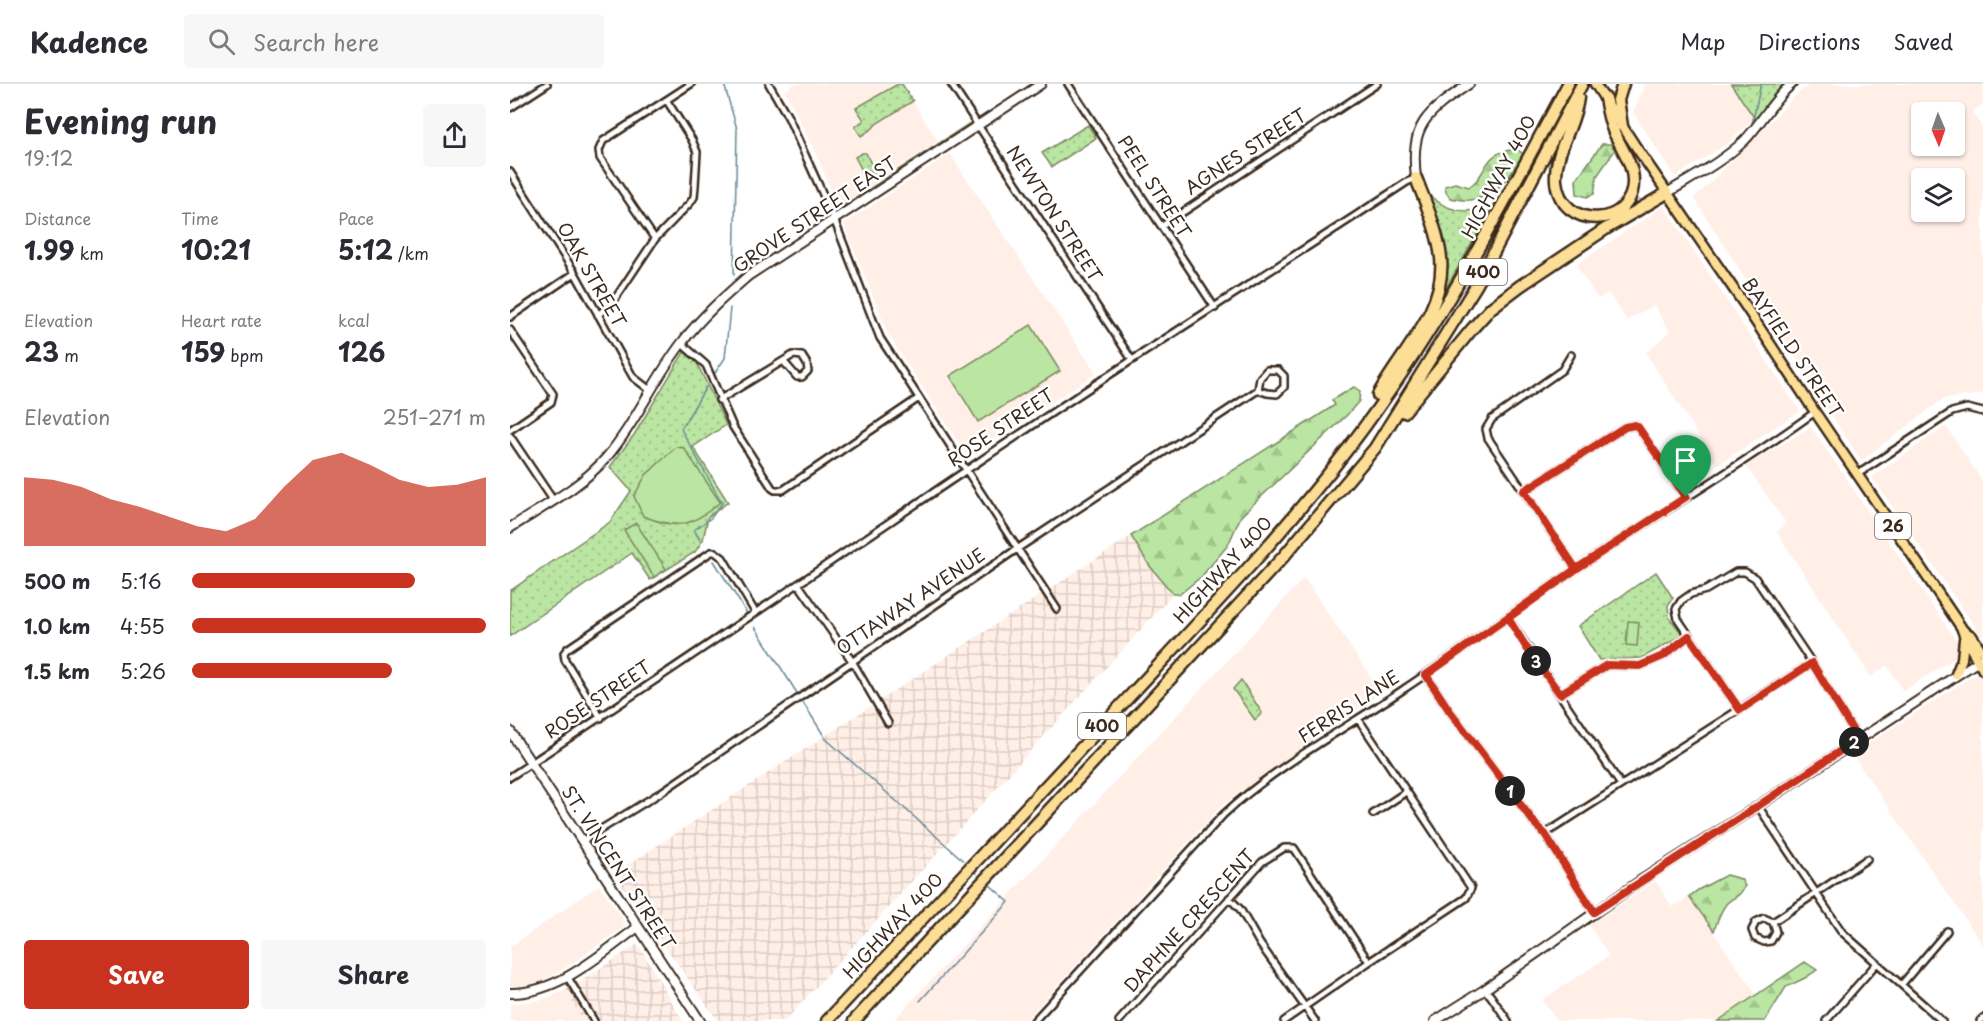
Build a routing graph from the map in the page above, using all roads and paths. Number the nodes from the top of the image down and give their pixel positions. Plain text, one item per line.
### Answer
1 (547, 84) edge
2 (691, 84) edge
3 (769, 84) edge
4 (951, 84) edge
5 (1041, 84) edge
6 (1068, 84) edge
7 (1377, 84) edge
8 (1468, 84) edge
9 (1568, 84) edge
10 (1595, 84) edge
11 (1623, 84) edge
12 (1792, 84) edge
13 (1581, 87) edge
14 (1605, 99) junction
15 (667, 101) junction
16 (510, 108) edge
17 (978, 124) junction
18 (1622, 126) junction
19 (510, 172) edge
20 (1416, 178) junction
21 (1667, 193) junction
22 (834, 219) junction
23 (1162, 226) junction
24 (655, 239) junction
25 (575, 273) junction
26 (1215, 308) junction
27 (598, 315) junction
28 (510, 317) edge
29 (510, 330) edge
30 (681, 343) junction
31 (1571, 355) dead end
32 (1132, 360) junction
33 (784, 362) junction
34 (650, 390) junction
35 (1258, 390) junction
36 (919, 398) junction
37 (719, 400) junction
38 (1815, 412) junction
39 (1983, 412) edge
40 (1367, 423) junction
41 (510, 430) edge
42 (510, 436) edge
43 (1375, 448) junction
44 (967, 470) junction
45 (1858, 474) junction
46 (1524, 491) junction
47 (1686, 497) junction
48 (553, 500) junction
49 (510, 528) edge
50 (1017, 549) junction
51 (1576, 569) junction
52 (799, 585) junction
53 (1057, 609) dead end
54 (755, 612) junction
55 (1508, 618) junction
56 (1963, 630) junction
57 (1689, 636) junction
58 (1981, 658) edge
59 (852, 661) junction
60 (1812, 663) junction
61 (1983, 670) edge
62 (1956, 674) junction
63 (1426, 675) junction
64 (1560, 694) junction
65 (1740, 710) junction
66 (601, 718) junction
67 (1359, 720) junction
68 (888, 723) dead end
69 (510, 731) edge
70 (1858, 739) junction
71 (531, 763) junction
72 (510, 777) edge
73 (1621, 785) junction
74 (1406, 792) junction
75 (1758, 806) junction
76 (1373, 814) dead end
77 (1545, 834) junction
78 (582, 841) junction
79 (1867, 859) dead end
80 (1816, 894) junction
81 (1229, 898) junction
82 (1594, 912) junction
83 (1773, 922) junction
84 (638, 927) junction
85 (1947, 931) dead end
86 (1369, 962) junction
87 (1877, 963) junction
88 (567, 976) junction
89 (1902, 984) junction
90 (1484, 990) junction
91 (510, 993) edge
92 (1306, 1006) junction
93 (1983, 1018) edge
94 (594, 1021) edge
95 (700, 1021) edge
96 (827, 1021) edge
97 (854, 1021) edge
98 (1034, 1021) edge
99 (1119, 1021) edge
100 (1284, 1021) edge
101 (1315, 1021) edge
102 (1435, 1021) edge
103 (1508, 1021) edge
104 (1826, 1021) edge
105 (1942, 1021) edge
106 (1980, 1021) edge

1 - 16 street
2 - 15 street
3 - 22 street
4 - 17 street, NEWTON STREET
5 - 17 street, GROVE STREET EAST
6 - 23 street, PEEL STREET
7 - 23 street, AGNES STREET
8 - 20 street
9 - 40 highway, HIGHWAY 400 / 400
10 - 14 main road, BAYFIELD STREET / 26
11 - 18 highway
12 - 21 street
13 - 14 highway
13 - 43 highway, HIGHWAY 400 / 400
14 - 18 main road, BAYFIELD STREET / 26
15 - 24 street
15 - 24 street
17 - 22 street, GROVE STREET EAST
17 - 32 street, NEWTON STREET
18 - 21 main road, BAYFIELD STREET / 26
19 - 25 street, OAK STREET
20 - 26 street, ROSE STREET
20 - 40 highway
21 - 38 main road, BAYFIELD STREET / 26
21 - 43 highway
22 - 30 street, GROVE STREET EAST
22 - 36 street
23 - 26 street, PEEL STREET
24 - 27 street
25 - 27 street, OAK STREET
25 - 28 street
26 - 32 street, ROSE STREET
27 - 34 street, OAK STREET
29 - 41 street
30 - 34 street, GROVE STREET EAST
30 - 37 street
31 - 46 street
32 - 44 street, ROSE STREET
33 - 33 street
33 - 37 street
34 - 48 street, GROVE STREET EAST
35 - 35 street, OTTAWAY AVENUE
35 - 50 street, OTTAWAY AVENUE
36 - 37 street
36 - 44 street
38 - 45 main road, BAYFIELD STREET / 26
38 - 47 street, FERRIS LANE
39 - 45 street
40 - 96 highway, HIGHWAY 400 / 400
42 - 48 street
43 - 97 highway, HIGHWAY 400 / 400
44 - 50 street
44 - 52 street, ROSE STREET
45 - 56 main road, BAYFIELD STREET / 26
46 - 47 street
46 - 51 street
47 - 51 street, FERRIS LANE
48 - 49 street, GROVE STREET EAST
50 - 53 street
50 - 59 street, OTTAWAY AVENUE
51 - 55 street, FERRIS LANE
52 - 54 street, ROSE STREET
52 - 59 street
54 - 66 street, ROSE STREET
54 - 66 street
55 - 63 street, FERRIS LANE
55 - 64 street
56 - 58 main road, BAYFIELD STREET / 26
56 - 62 main road
57 - 60 street
57 - 64 street
57 - 65 street
58 - 61 main road, BAYFIELD STREET / 26
58 - 62 street
59 - 68 street
59 - 78 street, OTTAWAY AVENUE
60 - 65 street
60 - 70 street
62 - 70 street
63 - 67 street, FERRIS LANE
63 - 77 street
64 - 73 street
65 - 73 street
66 - 71 street, ROSE STREET
67 - 74 street
67 - 98 street, FERRIS LANE
69 - 71 street, ST. VINCENT STREET
70 - 75 street
71 - 72 street, ROSE STREET
71 - 78 street, ST. VINCENT STREET
73 - 77 street
74 - 76 street
74 - 86 street
75 - 80 street
75 - 82 street
77 - 82 street
78 - 84 street, ST. VINCENT STREET
79 - 80 street
80 - 83 street
80 - 87 street
81 - 86 street, DAPHNE CRESCENT
81 - 92 street
81 - 99 street, DAPHNE CRESCENT
82 - 90 street
83 - 83 street
84 - 88 street
84 - 95 street, ST. VINCENT STREET
85 - 89 street
86 - 92 street
87 - 89 street
87 - 104 street
88 - 91 street
88 - 94 street
89 - 105 street
90 - 102 street
90 - 103 street
92 - 100 street
92 - 101 street
93 - 106 street

